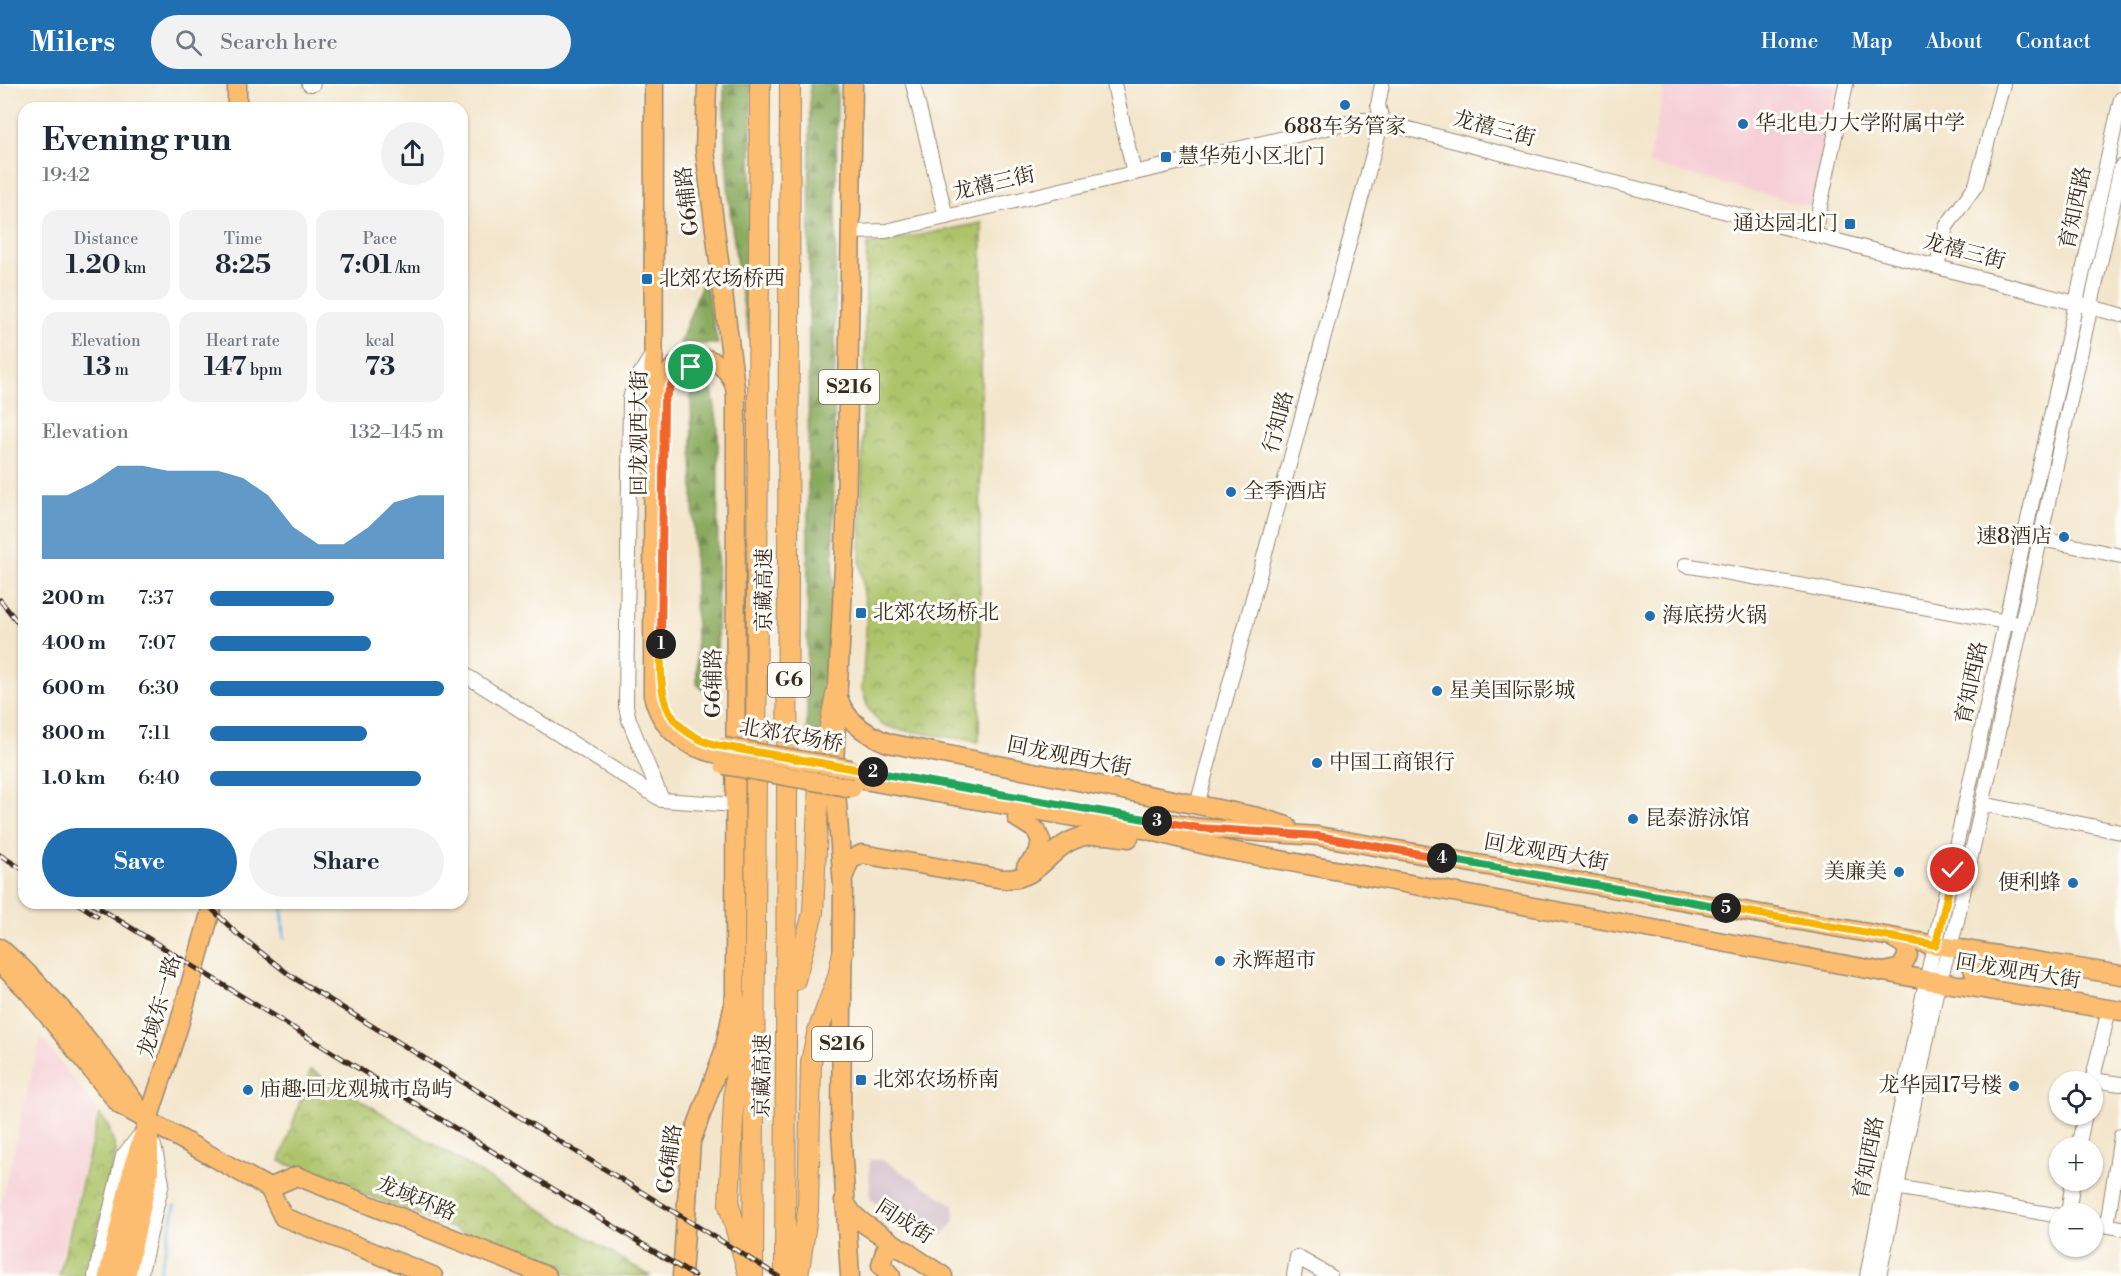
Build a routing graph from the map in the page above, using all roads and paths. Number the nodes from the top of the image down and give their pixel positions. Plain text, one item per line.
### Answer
1 (237, 84) edge
2 (654, 84) edge
3 (663, 84) edge
4 (707, 84) edge
5 (760, 84) edge
6 (790, 84) edge
7 (853, 84) edge
8 (913, 84) edge
9 (1114, 84) edge
10 (1382, 84) edge
11 (1846, 84) edge
12 (2003, 84) edge
13 (2121, 99) edge
14 (237, 102) edge
15 (1382, 121) junction
16 (2121, 167) edge
17 (1134, 173) junction
18 (946, 217) junction
19 (852, 232) junction
20 (1814, 234) junction
21 (1937, 266) junction
22 (2076, 303) junction
23 (2091, 307) junction
24 (2121, 315) edge
25 (652, 355) junction
26 (664, 393) junction
27 (736, 395) junction
28 (2026, 535) junction
29 (2040, 538) junction
30 (2121, 556) edge
31 (1685, 565) dead end
32 (2007, 621) junction
33 (2021, 624) junction
34 (468, 677) edge
35 (837, 689) junction
36 (724, 756) junction
37 (852, 778) junction
38 (662, 800) junction
39 (1982, 804) junction
40 (736, 805) junction
41 (1197, 805) junction
42 (836, 816) junction
43 (1017, 818) junction
44 (2121, 832) edge
45 (1318, 836) junction
46 (1201, 845) junction
47 (1221, 849) junction
48 (843, 886) junction
49 (211, 909) edge
50 (1888, 937) junction
51 (1942, 946) junction
52 (0, 948) edge
53 (843, 952) junction
54 (1996, 955) junction
55 (0, 963) edge
56 (1880, 971) junction
57 (2121, 975) edge
58 (1933, 981) junction
59 (1991, 990) junction
60 (735, 999) junction
61 (788, 1006) junction
62 (2115, 1010) edge
63 (2095, 1071) edge
64 (2103, 1082) edge
65 (2121, 1084) edge
66 (149, 1123) junction
67 (2121, 1136) edge
68 (2119, 1165) edge
69 (1896, 1187) junction
70 (269, 1188) junction
71 (844, 1201) junction
72 (2049, 1214) edge
73 (2114, 1227) edge
74 (909, 1251) junction
75 (94, 1276) edge
76 (108, 1276) edge
77 (126, 1276) edge
78 (140, 1276) edge
79 (433, 1276) edge
80 (547, 1276) edge
81 (682, 1276) edge
82 (751, 1276) edge
83 (785, 1276) edge
84 (798, 1276) edge
85 (850, 1276) edge
86 (877, 1276) edge
87 (891, 1276) edge
88 (943, 1276) edge
89 (1294, 1276) edge
90 (1330, 1276) edge
91 (1867, 1276) edge
92 (1879, 1276) edge

1 - 14 main road
2 - 25 main road, 回龙观西大街
3 - 26 main road, 回龙观西大街
4 - 27 main road, G6辅路
5 - 82 highway, 京藏高速 / G6
6 - 61 highway, 京藏高速 / G6
7 - 19 main road, S216
8 - 18 street
9 - 17 street
10 - 15 street, 行知路
11 - 20 street
12 - 21 street
13 - 22 street, 育知西路
15 - 17 street, 龙禧三街
15 - 20 street, 龙禧三街
15 - 41 street, 行知路
16 - 23 street, 育知西路
17 - 18 street, 龙禧三街
18 - 19 street, 龙禧三街
19 - 35 main road, S216
20 - 21 street, 龙禧三街
21 - 22 street, 龙禧三街
22 - 23 street, 龙禧三街
22 - 28 street, 育知西路
23 - 24 street, 龙禧三街
23 - 29 street, 育知西路
25 - 36 main road, 回龙观西大街
25 - 38 street, 回龙观西大街
26 - 27 main road
26 - 36 main road, 回龙观西大街
27 - 40 main road, G6辅路
28 - 29 street
28 - 32 street, 育知西路
29 - 30 street
29 - 33 street, 育知西路
31 - 32 street
32 - 33 street
32 - 51 street, 育知西路
33 - 39 street, 育知西路
34 - 38 street
35 - 41 main road, 回龙观西大街
35 - 42 main road, S216
35 - 61 highway
36 - 37 main road, 北郊农场桥, bridge
37 - 43 main road, 回龙观西大街
37 - 45 main road, 回龙观西大街
37 - 46 main road, 回龙观西大街
38 - 40 street
39 - 44 street
39 - 51 street, 育知西路
40 - 60 main road, G6辅路
41 - 45 main road, 回龙观西大街
42 - 43 main road
42 - 48 main road, S216
43 - 46 main road, 回龙观西大街
45 - 50 main road, 回龙观西大街
46 - 47 main road, 回龙观西大街
47 - 48 main road
47 - 56 main road, 回龙观西大街
48 - 53 main road, S216
49 - 66 main road, 龙域东一路
50 - 51 main road, 回龙观西大街
50 - 56 main road
51 - 54 main road, 回龙观西大街
51 - 58 street, 育知西路
52 - 66 main road
53 - 71 main road, S216
53 - 84 highway
54 - 57 main road, 回龙观西大街
54 - 59 main road
55 - 66 main road
56 - 58 main road, 回龙观西大街
58 - 59 main road, 回龙观西大街
58 - 69 street, 育知西路
58 - 91 street, 育知西路
59 - 62 main road, 回龙观西大街
60 - 81 main road, G6辅路
60 - 82 highway
61 - 83 highway, 京藏高速 / G6
62 - 63 street
64 - 65 street
66 - 70 main road
66 - 75 street
66 - 76 main road, 龙域东一路
66 - 77 main road, 龙域东一路
66 - 78 street
67 - 68 street
68 - 73 street
69 - 72 street
69 - 92 street, 育知西路
70 - 79 main road
70 - 80 main road, 龙域环路
71 - 74 main road, 同成街
71 - 85 main road, S216
74 - 87 main road
74 - 88 main road, 同成街
86 - 87 main road
89 - 90 street

